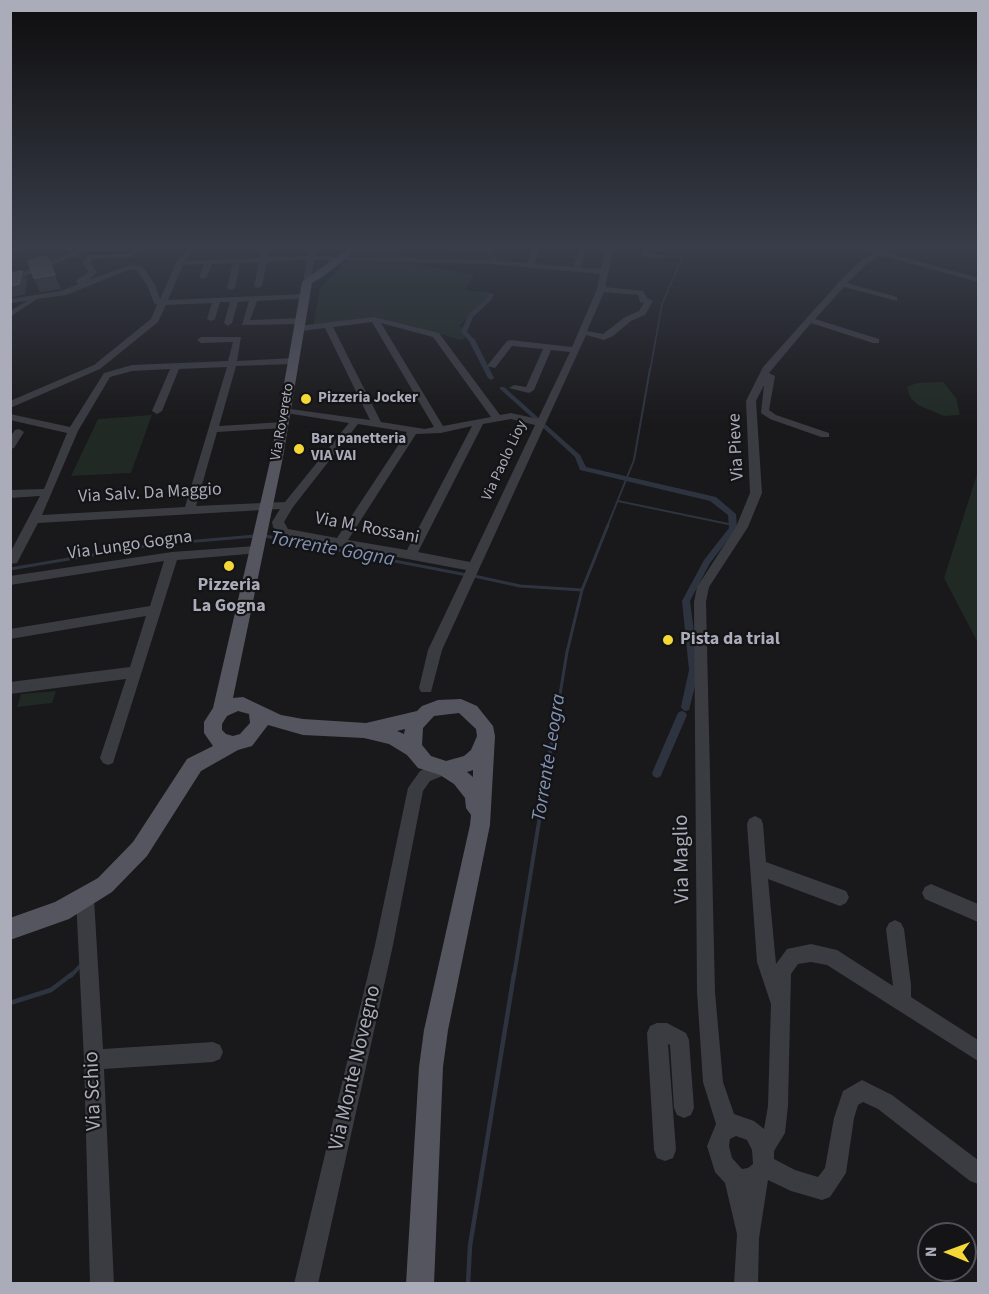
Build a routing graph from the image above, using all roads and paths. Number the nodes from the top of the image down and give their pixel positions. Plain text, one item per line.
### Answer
1 (160, 307) edge
2 (215, 307) edge
3 (233, 307) edge
4 (251, 307) edge
5 (279, 307) edge
6 (305, 307) edge
7 (592, 307) edge
8 (646, 307) edge
9 (821, 307) edge
10 (283, 309) junction
11 (211, 319) dead end
12 (374, 319) junction
13 (809, 320) junction
14 (228, 323) dead end
15 (301, 324) junction
16 (327, 326) junction
17 (582, 332) junction
18 (201, 340) dead end
19 (876, 341) dead end
20 (548, 347) junction
21 (575, 350) junction
22 (293, 361) junction
23 (232, 364) junction
24 (492, 366) dead end
25 (768, 367) junction
26 (175, 368) junction
27 (514, 388) dead end
28 (10, 405) edge
29 (286, 410) junction
30 (157, 411) dead end
31 (10, 417) edge
32 (497, 418) junction
33 (356, 421) junction
34 (478, 423) junction
35 (541, 423) junction
36 (377, 424) junction
37 (283, 425) junction
38 (214, 429) junction
39 (441, 430) junction
40 (73, 431) junction
41 (413, 431) junction
42 (19, 432) dead end
43 (825, 435) dead end
44 (10, 446) edge
45 (48, 492) junction
46 (10, 494) edge
47 (288, 505) junction
48 (267, 507) junction
49 (190, 509) junction
50 (35, 519) junction
51 (258, 540) junction
52 (340, 542) junction
53 (172, 556) junction
54 (410, 556) junction
55 (13, 560) dead end
56 (472, 572) junction
57 (10, 581) edge
58 (703, 587) joint
59 (155, 610) junction
60 (10, 634) edge
61 (231, 671) junction
62 (135, 672) junction
63 (10, 688) edge
64 (426, 688) dead end
65 (254, 709) junction
66 (217, 717) junction
67 (420, 718) junction
68 (303, 727) junction
69 (364, 730) junction
70 (252, 736) junction
71 (233, 744) junction
72 (484, 746) junction
73 (414, 749) junction
74 (108, 758) dead end
75 (194, 765) junction
76 (444, 769) junction
77 (755, 824) dead end
78 (473, 848) junction
79 (758, 867) junction
80 (931, 893) dead end
81 (840, 897) dead end
82 (85, 899) junction
83 (978, 913) edge
84 (895, 928) dead end
85 (10, 929) edge
86 (901, 1002) junction
87 (780, 1010) junction
88 (978, 1051) edge
89 (213, 1052) dead end
90 (94, 1060) junction
91 (684, 1108) dead end
92 (728, 1128) junction
93 (665, 1150) dead end
94 (761, 1163) junction
95 (978, 1173) edge
96 (735, 1178) junction
97 (748, 1238) junction
98 (102, 1284) edge
99 (306, 1284) edge
100 (420, 1284) edge
101 (746, 1284) edge

1 - 28 street
2 - 11 street
3 - 14 street
4 - 10 street
5 - 10 street
6 - 15 main road, Via Rovereto
7 - 17 street, Via Paolo Lioy
8 - 17 street
9 - 13 street, Via Pieve
10 - 15 street
12 - 16 street
12 - 32 street
12 - 39 street
13 - 19 street
13 - 25 street, Via Pieve
15 - 16 street
15 - 22 main road, Via Rovereto
16 - 36 street
17 - 21 street, Via Paolo Lioy
18 - 23 street
20 - 21 street
20 - 24 street
20 - 27 street
21 - 35 street, Via Paolo Lioy
22 - 23 street
22 - 29 main road, Via Rovereto
23 - 26 street
23 - 38 street
25 - 43 street, Via Pieve
25 - 58 street, Via Pieve
26 - 30 street
26 - 40 street
29 - 33 street
29 - 37 main road, Via Rovereto
31 - 40 street
32 - 34 street
32 - 35 street
33 - 36 street
33 - 47 street
34 - 39 street
34 - 54 street
35 - 56 street, Via Paolo Lioy
36 - 41 street
37 - 38 street
37 - 48 main road, Via Rovereto
38 - 49 street
39 - 41 street
40 - 45 street
41 - 52 street
42 - 44 street
45 - 46 street
45 - 50 street
47 - 48 street, Via Salv. Da Maggio
47 - 52 street, Via M. Rossani
48 - 49 street, Via Salv. Da Maggio
48 - 51 main road, Via Rovereto
49 - 50 street, Via Salv. Da Maggio
50 - 55 street
51 - 53 street, Via Lungo Gogna
51 - 61 main road, Via Rovereto
52 - 54 street, Via M. Rossani
53 - 57 street, Via Lungo Gogna
53 - 59 street
54 - 56 street, Via M. Rossani
56 - 64 street, Via Paolo Lioy
58 - 92 street, Via Maglio
59 - 60 street
59 - 62 street
61 - 65 main road
61 - 66 main road, Via Rovereto
62 - 63 street
62 - 74 street
65 - 66 main road
65 - 68 main road
65 - 70 main road
66 - 71 main road
66 - 75 main road, Via Rovereto
67 - 69 main road
67 - 72 main road
67 - 73 main road
68 - 69 main road
68 - 70 main road
69 - 73 main road
70 - 71 main road
71 - 75 main road
72 - 76 main road
72 - 78 main road
73 - 76 main road
75 - 82 main road, Via Rovereto
76 - 78 main road
76 - 99 street, Via Monte Novegno
77 - 79 street
78 - 100 main road
79 - 81 street
79 - 87 street
80 - 83 street
82 - 85 main road, Via Rovereto
82 - 90 street, Via Schio
84 - 86 street
86 - 87 street
86 - 88 street
87 - 94 street
89 - 90 street
90 - 98 street, Via Schio
91 - 93 street
92 - 94 street
92 - 96 street
94 - 95 street
94 - 96 street
94 - 97 street
96 - 97 street
97 - 101 street

